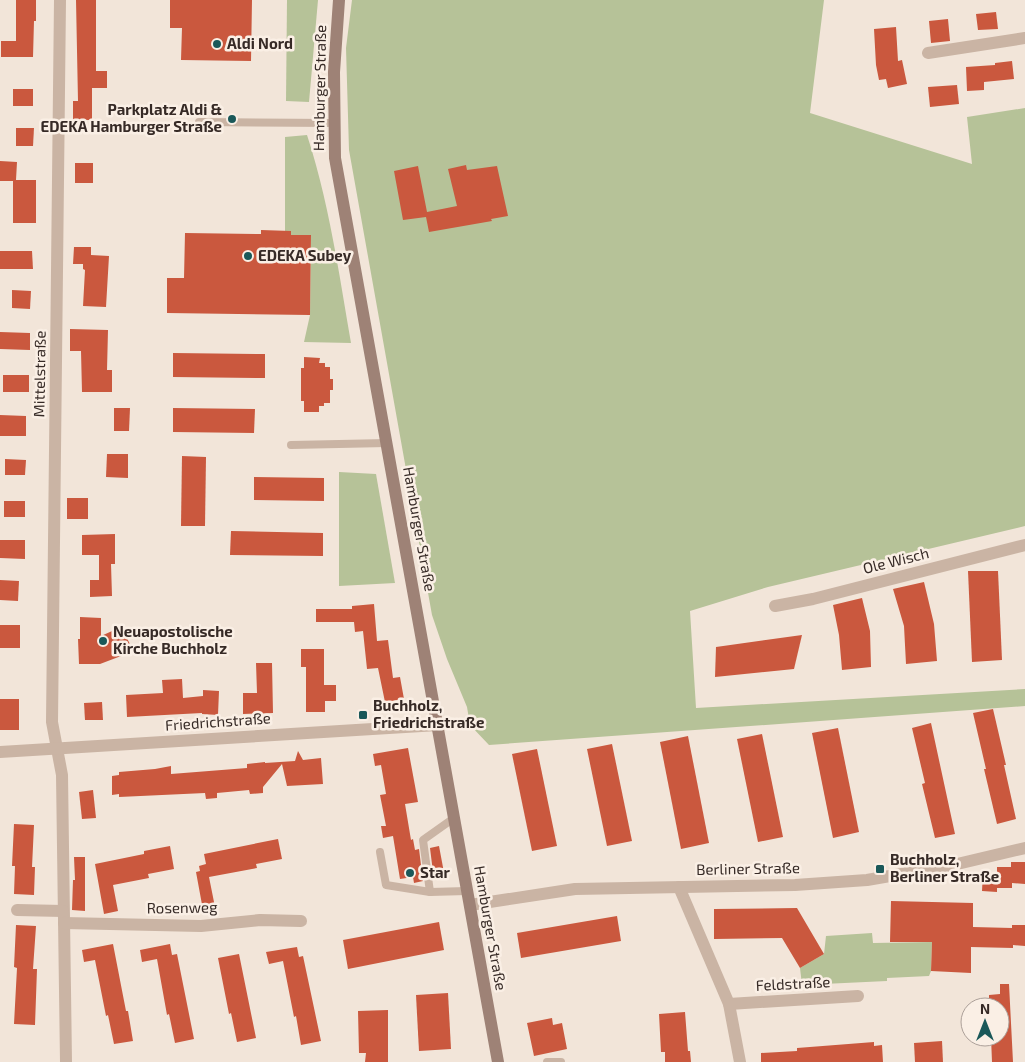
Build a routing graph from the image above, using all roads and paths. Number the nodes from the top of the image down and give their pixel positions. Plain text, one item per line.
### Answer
1 (60, 0) edge
2 (339, 0) edge
3 (1025, 38) edge
4 (928, 53) dead end
5 (199, 122) dead end
6 (334, 123) junction
7 (387, 443) junction
8 (290, 445) dead end
9 (1025, 546) edge
10 (775, 606) dead end
11 (438, 725) junction
12 (57, 748) junction
13 (0, 752) edge
14 (454, 818) junction
15 (1025, 848) edge
16 (380, 852) dead end
17 (679, 887) junction
18 (467, 891) junction
19 (430, 892) junction
20 (470, 905) junction
21 (17, 910) dead end
22 (64, 917) junction
23 (301, 921) dead end
24 (858, 996) dead end
25 (729, 1004) junction
26 (66, 1062) edge
27 (498, 1062) edge
28 (547, 1062) edge
29 (561, 1062) edge
30 (740, 1062) edge

1 - 12 street, Mittelstraße
2 - 6 main road, Hamburger Straße
3 - 4 street
5 - 6 lane
6 - 7 main road, Hamburger Straße
7 - 8 lane
7 - 11 main road, Hamburger Straße
9 - 10 street, Ole Wisch
11 - 12 street, Friedrichstraße
11 - 14 main road, Hamburger Straße
12 - 13 street, Friedrichstraße
12 - 22 street, Mittelstraße
14 - 18 main road, Hamburger Straße
14 - 19 lane
15 - 17 street, Berliner Straße
16 - 19 lane
17 - 20 street, Berliner Straße
17 - 25 street
18 - 19 lane
18 - 20 main road, Hamburger Straße
20 - 27 main road, Hamburger Straße
21 - 22 street, Rosenweg
22 - 23 street, Rosenweg
22 - 26 street, Mittelstraße
24 - 25 street, Feldstraße
25 - 30 street
28 - 29 lane

